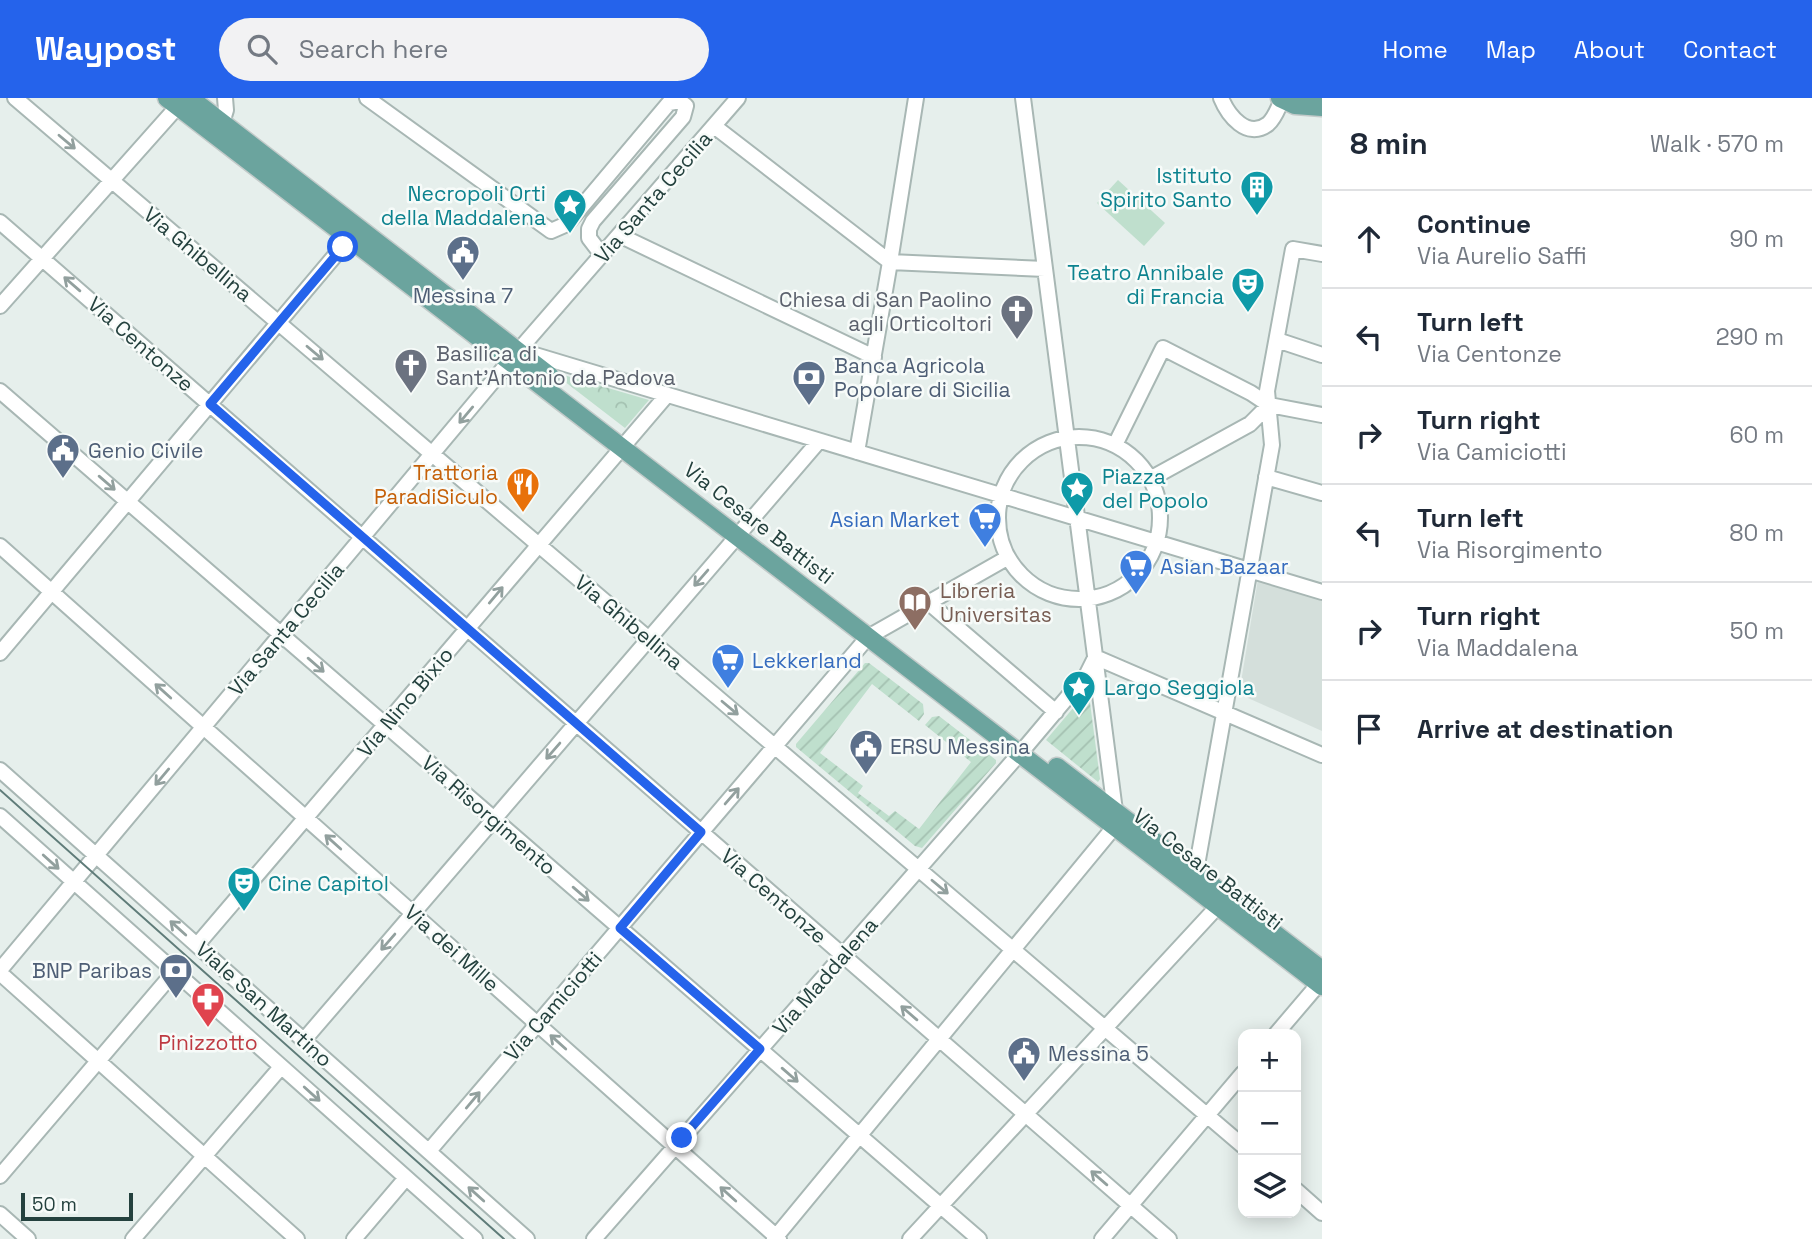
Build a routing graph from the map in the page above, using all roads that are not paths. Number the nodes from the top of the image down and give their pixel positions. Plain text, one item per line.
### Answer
1 (15, 98) edge
2 (225, 98) edge
3 (367, 98) edge
4 (738, 98) edge
5 (916, 98) edge
6 (1023, 98) edge
7 (1221, 98) edge
8 (1281, 99) edge
9 (178, 101) edge
10 (1322, 107) edge
11 (222, 123) junction
12 (714, 126) junction
13 (112, 180) junction
14 (0, 222) edge
15 (619, 235) junction
16 (349, 239) junction
17 (1322, 254) edge
18 (602, 255) junction
19 (42, 258) junction
20 (890, 262) junction
21 (1045, 269) junction
22 (0, 306) edge
23 (279, 323) junction
24 (1277, 340) junction
25 (1322, 355) edge
26 (514, 356) junction
27 (874, 357) junction
28 (0, 391) edge
29 (667, 395) junction
30 (210, 404) junction
31 (1269, 405) junction
32 (1322, 415) edge
33 (1067, 437) junction
34 (819, 441) junction
35 (626, 442) junction
36 (1115, 445) junction
37 (857, 452) junction
38 (433, 454) junction
39 (1266, 477) junction
40 (1150, 479) junction
41 (1322, 493) edge
42 (1000, 496) junction
43 (128, 501) junction
44 (1077, 519) junction
45 (741, 531) junction
46 (363, 538) junction
47 (1156, 542) junction
48 (539, 545) junction
49 (0, 546) edge
50 (1007, 558) junction
51 (1249, 571) junction
52 (51, 592) junction
53 (1322, 593) edge
54 (1088, 600) junction
55 (929, 603) junction
56 (467, 629) junction
57 (874, 633) junction
58 (281, 635) junction
59 (649, 639) junction
60 (0, 653) edge
61 (1095, 657) junction
62 (1056, 712) junction
63 (1224, 712) junction
64 (576, 723) junction
65 (385, 724) junction
66 (204, 727) junction
67 (775, 746) junction
68 (1024, 749) junction
69 (1322, 755) edge
70 (0, 770) edge
71 (0, 816) edge
72 (306, 818) junction
73 (1115, 818) junction
74 (494, 819) junction
75 (701, 832) junction
76 (96, 856) junction
77 (919, 869) junction
78 (1195, 880) junction
79 (74, 882) junction
80 (1218, 906) junction
81 (413, 913) junction
82 (620, 928) junction
83 (197, 945) junction
84 (1013, 949) junction
85 (843, 956) junction
86 (0, 971) edge
87 (174, 972) junction
88 (1321, 980) edge
89 (538, 1024) junction
90 (1105, 1028) junction
91 (1280, 1029) edge
92 (939, 1039) junction
93 (304, 1040) junction
94 (760, 1049) junction
95 (98, 1060) junction
96 (281, 1067) junction
97 (1238, 1079) edge
98 (1025, 1114) junction
99 (1207, 1115) junction
100 (859, 1135) junction
101 (1238, 1142) edge
102 (675, 1146) junction
103 (429, 1151) junction
104 (205, 1156) junction
105 (0, 1176) edge
106 (406, 1178) junction
107 (1301, 1195) edge
108 (941, 1206) junction
109 (1130, 1206) junction
110 (1322, 1213) edge
111 (0, 1214) edge
112 (776, 1238) edge
113 (28, 1239) edge
114 (133, 1239) edge
115 (297, 1239) edge
116 (354, 1239) edge
117 (475, 1239) edge
118 (527, 1239) edge
119 (594, 1239) edge
120 (910, 1239) edge
121 (979, 1239) edge
122 (1102, 1239) edge
123 (1169, 1239) edge

1 -> 13 street, Via Ghibellina
2 - 11 street
3 - 18 street
4 - 12 street, Via Santa Cecilia
5 - 20 street
6 - 21 street
7 - 8 street
8 - 10 main road
9 - 11 main road, Via Cesare Battisti
9 - 13 street
9 - 16 main road, Via Cesare Battisti
11 - 26 main road, Via Cesare Battisti
12 - 15 street, Via Santa Cecilia
12 - 20 street
13 - 19 street
13 - 23 street, Via Ghibellina
14 - 19 street, Via Centonze
15 - 18 street, Via Santa Cecilia
15 - 27 street
16 - 23 street
16 - 26 main road, Via Cesare Battisti
17 - 24 street
18 - 26 street, Via Santa Cecilia
19 - 22 street
30 -> 19 street, Via Centonze
20 - 21 street
20 - 27 street
21 - 33 street
23 - 30 street
23 -> 38 street, Via Ghibellina
24 - 25 street
24 - 31 street
26 - 29 street
26 - 35 main road, Via Cesare Battisti
26 -> 38 street, Via Santa Cecilia
27 - 37 street
28 -> 43 street, Via Risorgimento
29 - 34 street
29 - 35 street, Via Nino Bixio
30 - 43 street
30 - 46 street, Via Centonze
31 - 32 street
31 - 36 street
31 - 39 street
31 - 40 street
33 - 36 street
33 - 42 street
33 - 44 street
34 - 37 street
34 - 45 street
35 - 45 main road, Via Cesare Battisti
35 - 48 street, Via Nino Bixio
36 - 40 street
37 - 42 street
38 - 46 street, Via Santa Cecilia
38 - 48 street, Via Ghibellina
39 - 41 street
39 - 51 street
40 - 47 street
42 - 44 street
42 - 50 street
43 - 52 street
43 - 58 street, Via Risorgimento
44 - 47 street
44 - 54 street
45 - 57 main road, Via Cesare Battisti
45 -> 59 street
46 - 56 street, Via Centonze
46 - 58 street, Via Santa Cecilia
47 - 51 street
47 - 54 street
56 -> 48 street, Via Nino Bixio
48 - 59 street, Via Ghibellina
49 - 52 street, Via dei Mille
50 - 54 street
50 - 55 street
51 - 53 street
51 - 63 street
52 - 60 street
66 -> 52 street, Via dei Mille
54 - 61 street
55 - 57 street
55 - 62 street
56 - 64 street, Via Centonze
56 - 65 street, Via Nino Bixio
57 - 67 street, Via Camiciotti
57 - 68 main road, Via Cesare Battisti
58 -> 65 street, Via Risorgimento
58 - 66 street, Via Santa Cecilia
59 - 64 street
59 -> 67 street, Via Ghibellina
61 - 62 street
61 - 63 street
61 - 73 street
62 - 68 street
63 - 69 street
63 - 78 street
64 -> 74 street
64 - 75 street, Via Centonze
65 - 72 street, Via Nino Bixio
65 - 74 street, Via Risorgimento
66 - 72 street, Via dei Mille
66 -> 76 street, Via Santa Cecilia
75 -> 67 street, Via Camiciotti
67 - 77 street, Via Ghibellina
68 - 73 main road, Via Cesare Battisti
68 - 77 street, Via Maddalena
70 - 76 street, Viale San Martino
71 -> 79 street, Viale San Martino
81 -> 72 street, Via dei Mille
72 - 83 street, Via Nino Bixio
73 - 78 main road, Via Cesare Battisti
73 - 84 street
74 - 81 street
74 -> 82 street, Via Risorgimento
75 - 82 street, Via Camiciotti
75 - 85 street, Via Centonze
76 - 79 street, Via Santa Cecilia
83 -> 76 street, Viale San Martino
77 -> 84 street, Via Ghibellina
77 - 85 street, Via Maddalena
78 - 80 main road, Via Cesare Battisti
78 - 88 main road, Via Cesare Battisti
79 - 86 street, Via Santa Cecilia
79 - 87 street, Viale San Martino
80 - 88 main road, Via Cesare Battisti
80 - 90 street
81 - 89 street, Via dei Mille
81 -> 93 street
82 - 89 street, Via Camiciotti
82 - 94 street, Via Risorgimento
83 - 93 street, Viale San Martino
84 - 90 street, Via Ghibellina
84 - 92 street
92 -> 85 street, Via Centonze
85 - 94 street, Via Maddalena
86 - 95 street
87 - 95 street
87 - 96 street, Viale San Martino
88 - 91 street
102 -> 89 street, Via dei Mille
103 -> 89 street, Via Camiciotti
90 - 98 street
90 - 99 street, Via Ghibellina
92 - 98 street, Via Centonze
92 - 100 street
93 - 103 street, Viale San Martino
94 -> 100 street, Via Risorgimento
94 - 102 street, Via Maddalena
95 - 104 street
95 - 105 street
96 - 104 street
96 -> 106 street, Viale San Martino
97 - 99 street
98 - 108 street
109 -> 98 street, Via Centonze
99 - 101 street, Via Ghibellina
99 - 109 street
100 - 108 street, Via Risorgimento
100 - 112 street
112 -> 102 street, Via dei Mille
102 - 119 street, Via Maddalena
118 -> 103 street, Viale San Martino
104 - 114 street
104 - 115 street
106 - 116 street
106 - 117 street, Viale San Martino
107 - 110 street
108 - 120 street
108 - 121 street, Via Risorgimento
109 - 122 street
109 - 123 street, Via Centonze
111 - 113 street

